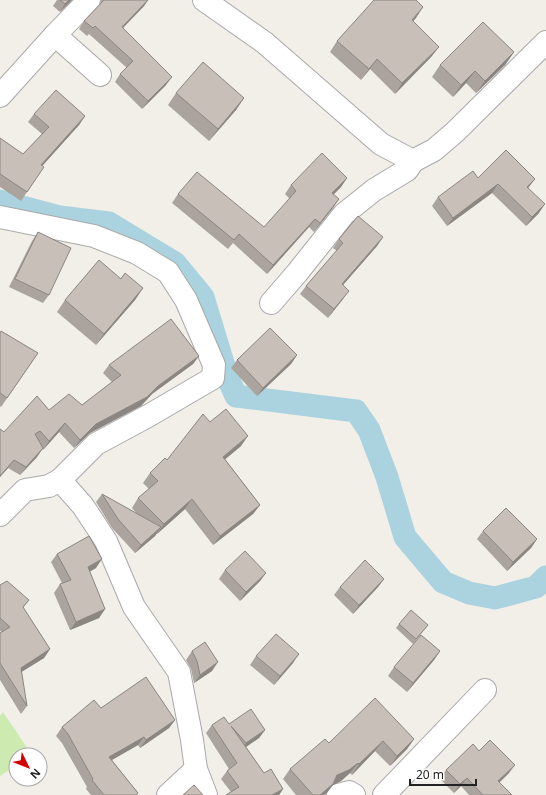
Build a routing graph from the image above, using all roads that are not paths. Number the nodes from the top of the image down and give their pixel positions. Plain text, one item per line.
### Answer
1 (89, 0) edge
2 (204, 0) edge
3 (55, 35) junction
4 (546, 42) edge
5 (100, 76) dead end
6 (0, 96) edge
7 (413, 161) junction
8 (0, 217) edge
9 (271, 303) dead end
10 (60, 480) junction
11 (0, 515) edge
12 (485, 690) dead end
13 (196, 769) junction
14 (168, 795) edge
15 (206, 795) edge
16 (338, 795) edge
17 (354, 795) edge
18 (384, 795) edge

1 - 3 street
2 - 7 street
3 - 5 street
3 - 6 street
4 - 7 street
7 - 9 street
8 - 10 street
10 - 11 street
10 - 13 street
12 - 18 street
13 - 14 street
13 - 15 street
16 - 17 street

